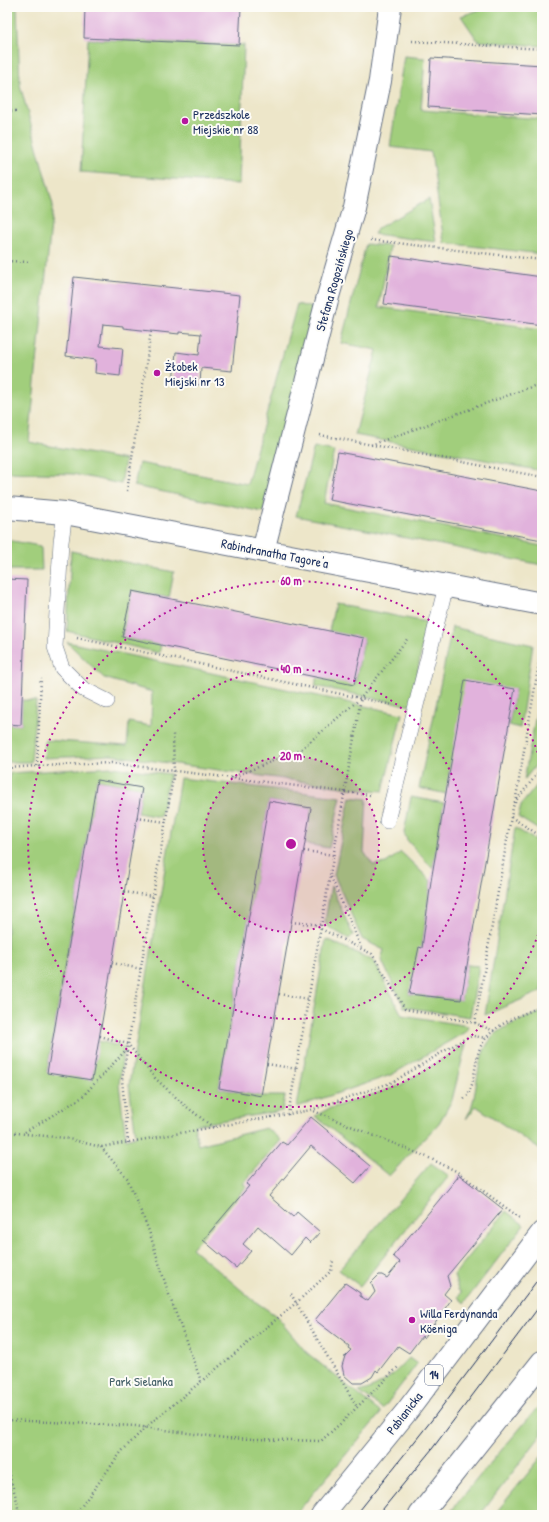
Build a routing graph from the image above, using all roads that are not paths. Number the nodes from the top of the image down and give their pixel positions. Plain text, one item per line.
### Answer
1 (390, 7) edge
2 (7, 508) edge
3 (65, 513) junction
4 (263, 550) junction
5 (446, 586) junction
6 (542, 604) edge
7 (108, 701) dead end
8 (387, 821) dead end
9 (541, 1237) edge
10 (542, 1362) edge
11 (322, 1515) edge
12 (420, 1515) edge

1 - 4 street, Stefana Rogozińskiego
2 - 3 street, Rabindranatha Tagore'a
3 - 4 street, Rabindranatha Tagore'a
3 - 7 lane
4 - 5 street, Rabindranatha Tagore'a
5 - 6 street, Rabindranatha Tagore'a
5 - 8 lane
9 - 11 street, Pabianicka / 14
10 - 12 street

